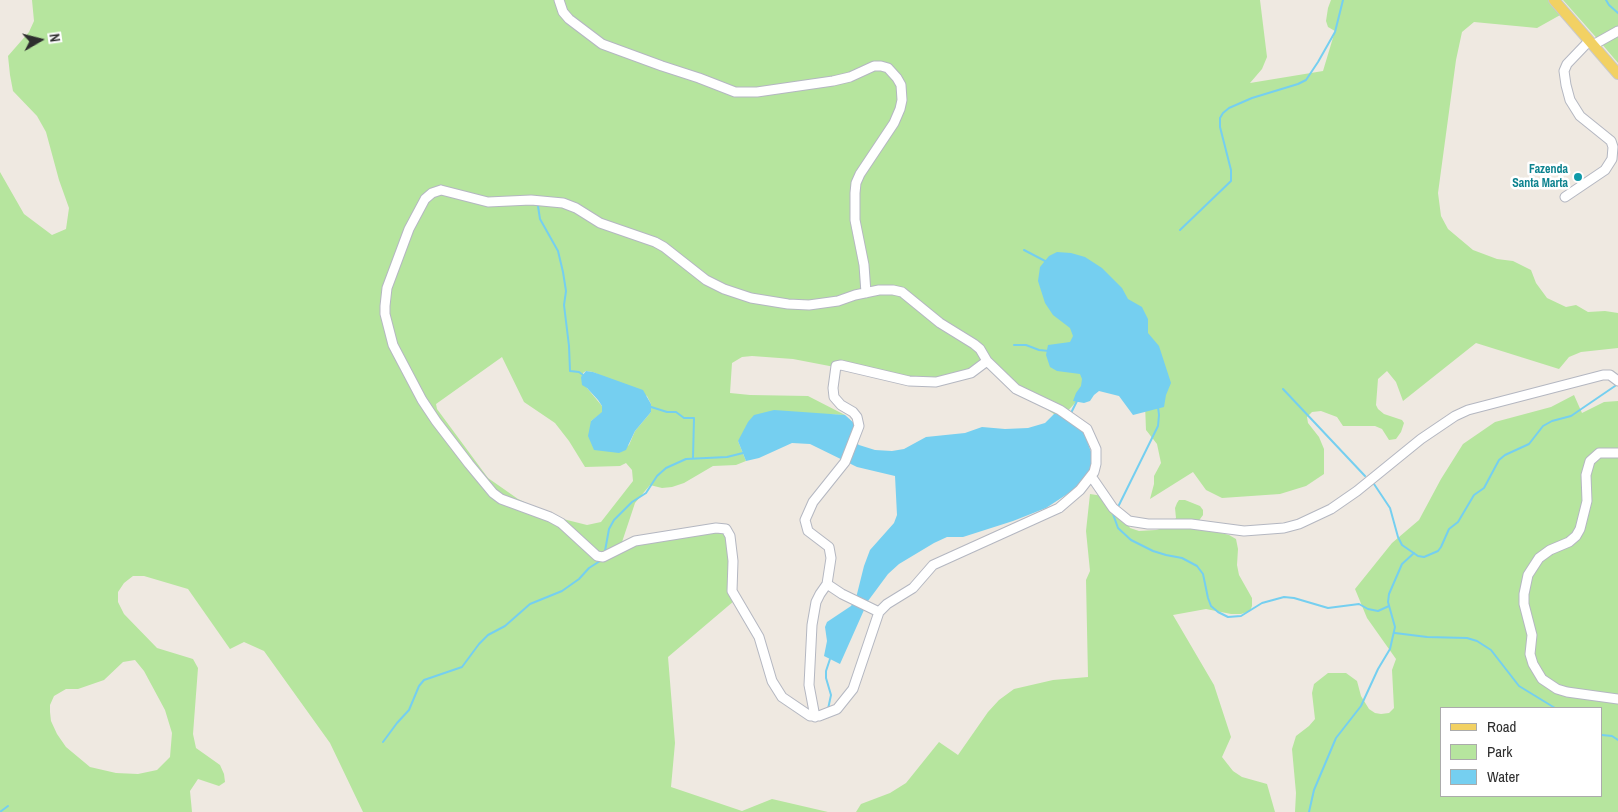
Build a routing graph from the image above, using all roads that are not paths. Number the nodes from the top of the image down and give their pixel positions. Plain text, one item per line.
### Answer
1 (559, 0) edge
2 (1554, 0) edge
3 (1618, 31) edge
4 (1591, 43) junction
5 (1618, 74) edge
6 (1565, 197) dead end
7 (866, 293) junction
8 (988, 361) junction
9 (1618, 381) edge
10 (1618, 453) edge
11 (1091, 476) junction
12 (827, 584) junction
13 (879, 612) junction
14 (1618, 699) edge
15 (815, 717) junction

1 - 7 street
2 - 4 main road
3 - 4 street
4 - 5 main road
4 - 6 street
7 - 8 street
7 - 15 street
8 - 11 street
8 - 12 street
9 - 11 street
10 - 14 street
11 - 13 street
12 - 13 street
12 - 15 street
13 - 15 street

